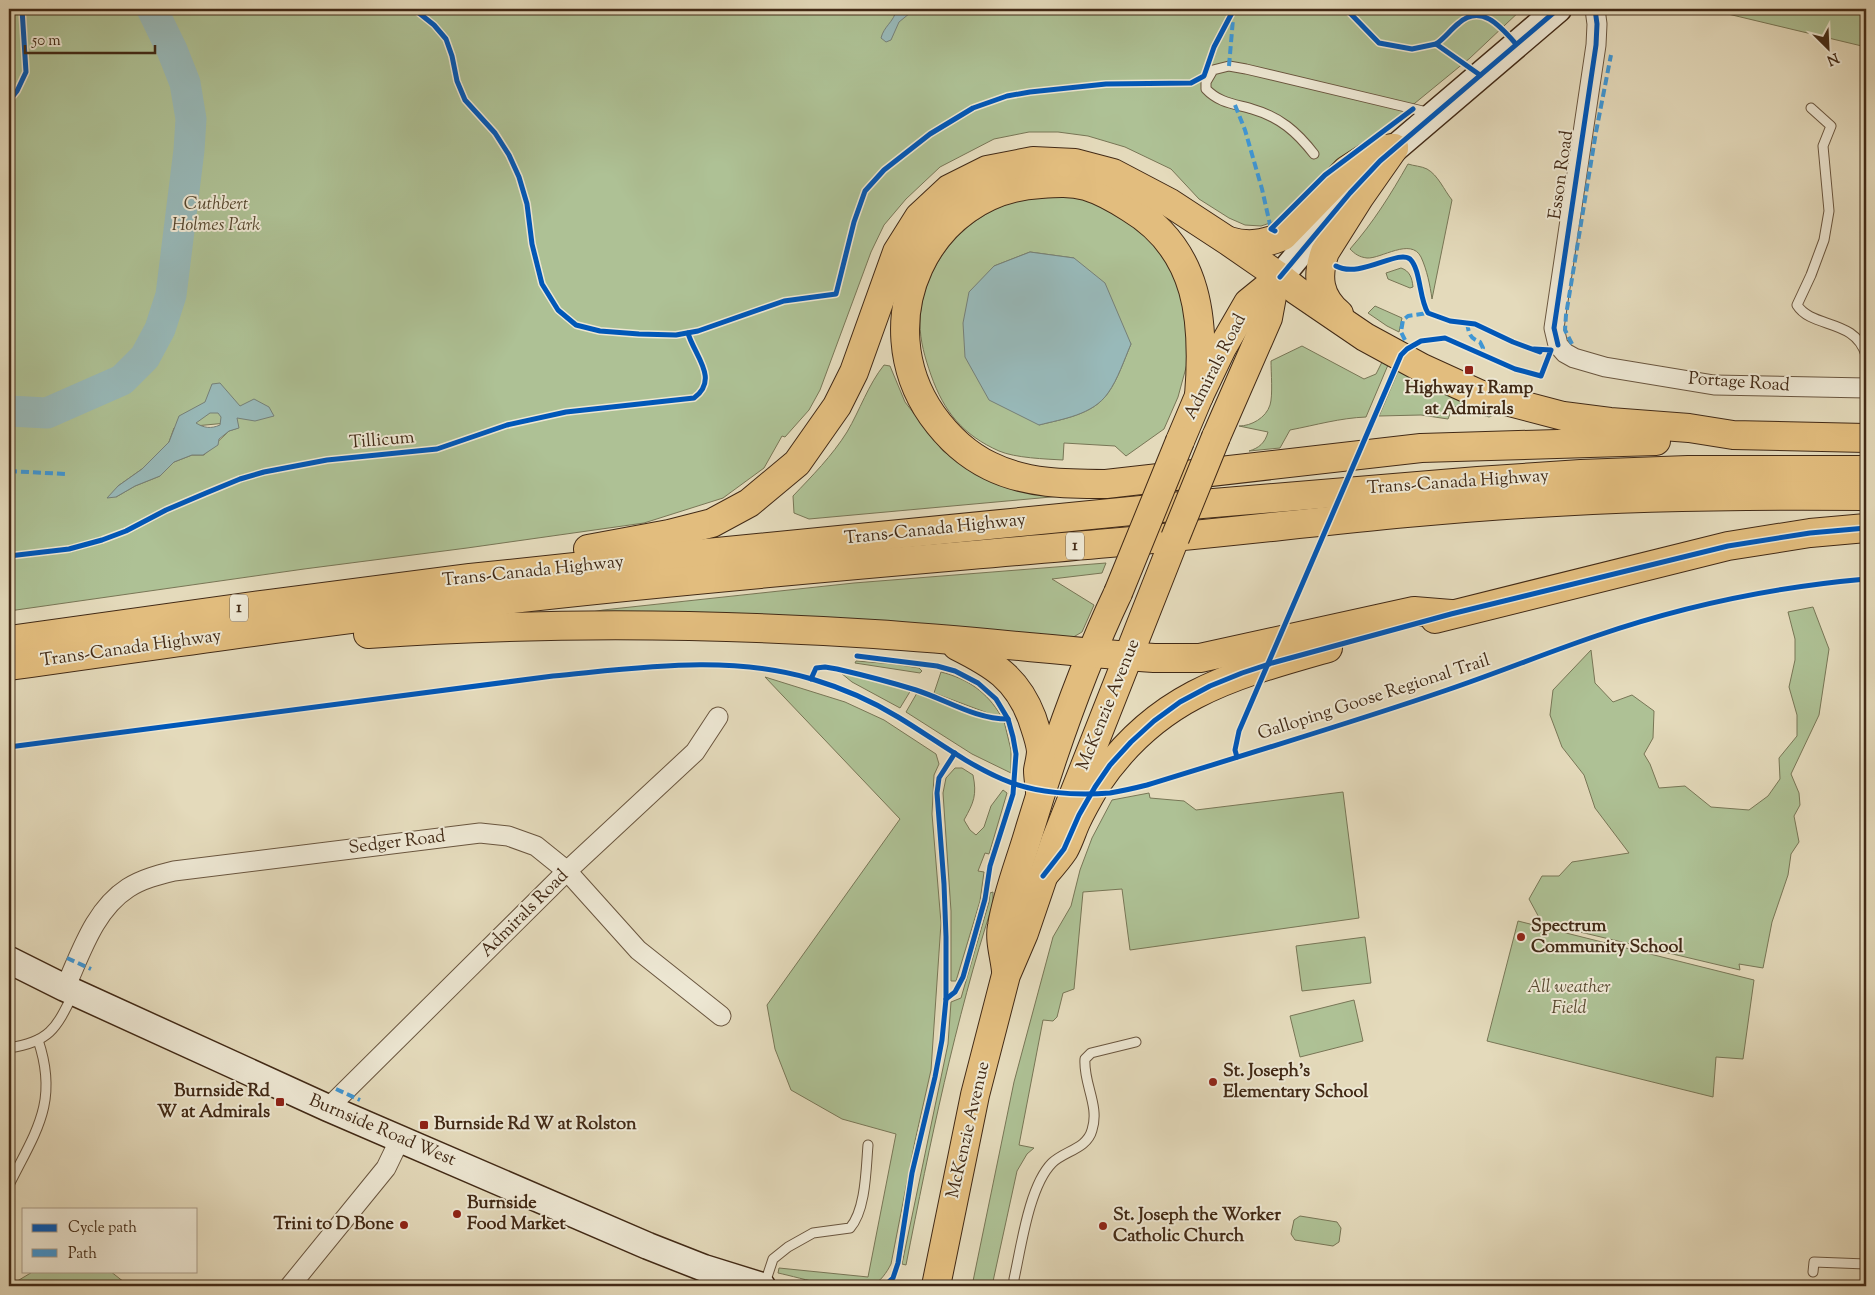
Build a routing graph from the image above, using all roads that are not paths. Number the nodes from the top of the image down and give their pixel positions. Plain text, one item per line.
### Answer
1 (1558, 9) edge
2 (1595, 9) edge
3 (1811, 108) dead end
4 (1434, 114) junction
5 (1394, 148) junction
6 (1314, 154) dead end
7 (1228, 241) junction
8 (1280, 277) junction
9 (1365, 337) junction
10 (1558, 345) joint
11 (1866, 355) edge
12 (1866, 388) edge
13 (1199, 396) junction
14 (1733, 435) junction
15 (1216, 437) joint
16 (1866, 438) edge
17 (1180, 441) joint
18 (1866, 470) edge
19 (1866, 496) edge
20 (1866, 528) edge
21 (470, 578) junction
22 (1451, 614) junction
23 (285, 628) junction
24 (9, 640) edge
25 (944, 640) junction
26 (1092, 653) junction
27 (1129, 656) junction
28 (9, 666) edge
29 (718, 717) dead end
30 (1040, 793) junction
31 (567, 871) junction
32 (1043, 876) junction
33 (9, 960) edge
34 (1006, 975) junction
35 (69, 990) junction
36 (721, 1016) dead end
37 (38, 1040) junction
38 (1136, 1042) dead end
39 (9, 1048) edge
40 (328, 1108) junction
41 (400, 1139) junction
42 (868, 1145) dead end
43 (9, 1185) edge
44 (1866, 1264) edge
45 (1866, 1268) edge
46 (1813, 1272) dead end
47 (1866, 1274) edge
48 (290, 1286) edge
49 (763, 1286) edge
50 (936, 1286) edge
51 (1015, 1286) edge

1 - 4 street, Admirals Road
2 - 10 street, Esson Road
3 - 11 lane
4 - 5 street, Admirals Road
4 - 6 lane
5 - 7 main road
5 - 8 street, Admirals Road
5 - 9 main road
7 - 8 main road
7 - 21 main road
8 - 9 main road
8 - 13 main road, Admirals Road
8 - 15 main road, Admirals Road
9 - 14 main road
10 - 12 street, Portage Road
13 - 14 main road
13 - 17 main road, Admirals Road
14 - 16 main road
15 - 27 main road, McKenzie Avenue, bridge
17 - 26 main road, McKenzie Avenue, bridge
18 - 21 main road, Trans-Canada Highway / 1
19 - 23 main road, Trans-Canada Highway / 1
20 - 22 main road
21 - 24 main road, Trans-Canada Highway / 1
22 - 27 main road
22 - 32 main road
23 - 25 main road
23 - 28 main road, Trans-Canada Highway / 1
25 - 26 main road
25 - 30 main road
26 - 27 main road
26 - 30 main road, McKenzie Avenue
27 - 32 main road, McKenzie Avenue
29 - 31 street, Admirals Road
30 - 34 main road, McKenzie Avenue
31 - 35 street, Sedger Road
31 - 36 street, Sedger Road
31 - 40 street, Admirals Road
32 - 34 main road, McKenzie Avenue
33 - 35 street, Burnside Road West
34 - 50 main road, McKenzie Avenue
35 - 37 lane
35 - 40 street, Burnside Road West
37 - 39 lane
37 - 43 lane
38 - 51 lane
40 - 41 street, Burnside Road West
41 - 48 street
41 - 49 street, Burnside Road West
42 - 49 lane
44 - 46 lane
45 - 47 lane

